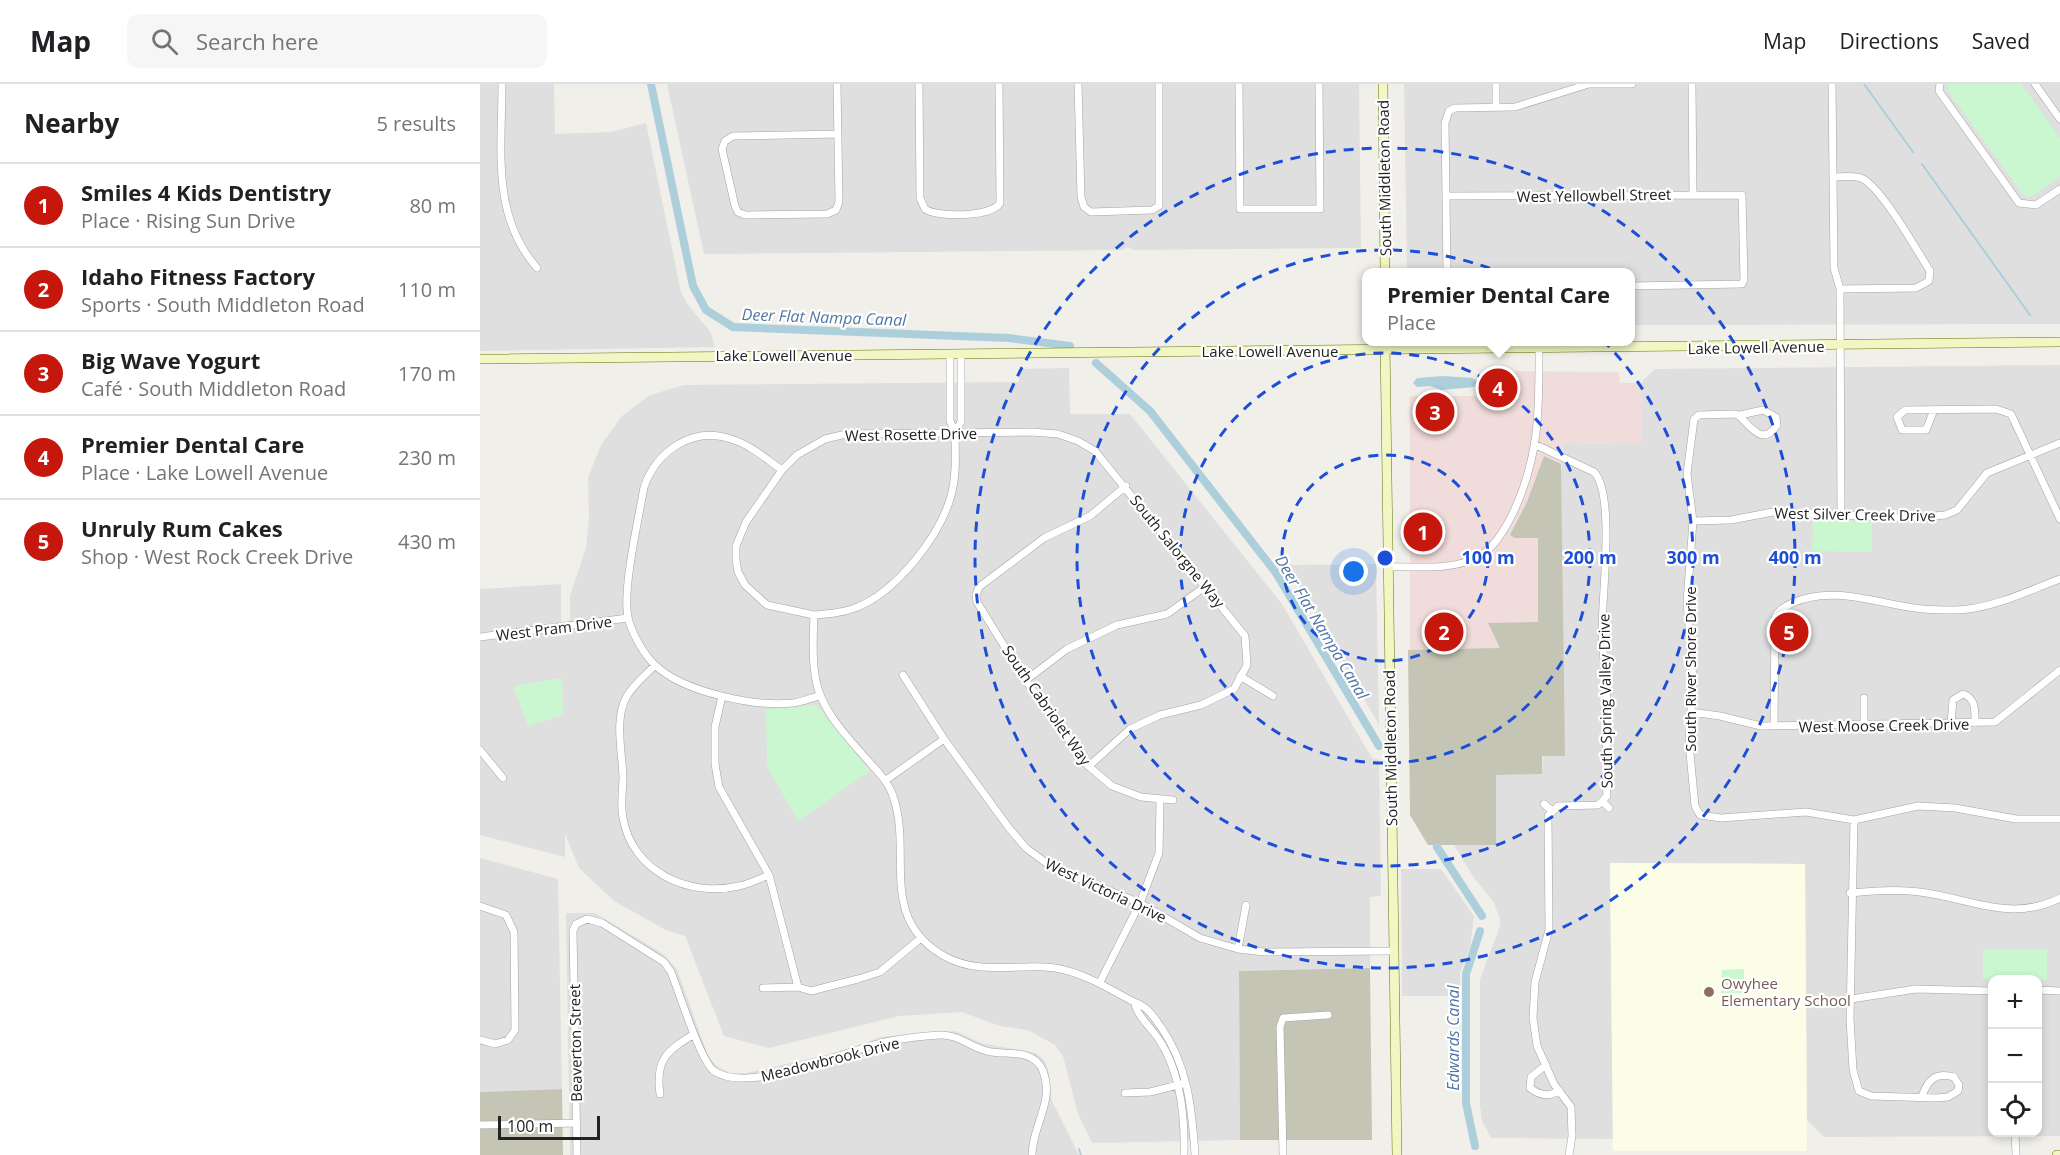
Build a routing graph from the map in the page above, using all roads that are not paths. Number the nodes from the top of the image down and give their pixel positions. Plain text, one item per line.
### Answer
1 (501, 84) edge
2 (837, 84) edge
3 (919, 84) edge
4 (999, 84) edge
5 (1078, 84) edge
6 (1159, 84) edge
7 (1239, 84) edge
8 (1319, 84) edge
9 (1383, 84) edge
10 (1496, 84) edge
11 (1632, 84) edge
12 (1692, 84) edge
13 (1832, 84) edge
14 (1940, 84) edge
15 (2035, 84) edge
16 (1496, 108) junction
17 (2060, 120) edge
18 (838, 134) junction
19 (1833, 177) junction
20 (2060, 189) edge
21 (1693, 194) junction
22 (1446, 196) junction
23 (537, 268) dead end
24 (1385, 268) edge
25 (1447, 268) edge
26 (1635, 286) edge
27 (1840, 289) junction
28 (2060, 342) edge
29 (1635, 345) edge
30 (1385, 346) edge
31 (1539, 346) edge
32 (1840, 346) junction
33 (950, 355) junction
34 (961, 355) junction
35 (480, 359) edge
36 (1934, 410) junction
37 (1740, 415) junction
38 (955, 432) junction
39 (1078, 441) joint
40 (2060, 443) edge
41 (1536, 445) junction
42 (2031, 455) junction
43 (782, 470) junction
44 (1126, 486) junction
45 (1841, 514) junction
46 (2060, 519) edge
47 (1693, 521) junction
48 (1388, 567) junction
49 (2060, 579) edge
50 (1206, 586) junction
51 (814, 615) junction
52 (628, 618) junction
53 (480, 637) edge
54 (655, 665) junction
55 (2060, 670) edge
56 (903, 675) dead end
57 (1240, 676) junction
58 (1026, 680) junction
59 (722, 696) junction
60 (819, 696) junction
61 (1273, 696) dead end
62 (1864, 698) dead end
63 (1691, 712) junction
64 (1976, 723) junction
65 (1950, 724) junction
66 (1864, 725) junction
67 (1774, 726) junction
68 (944, 739) junction
69 (480, 750) edge
70 (1089, 766) junction
71 (502, 778) dead end
72 (886, 780) junction
73 (1160, 800) junction
74 (1173, 800) dead end
75 (1602, 801) junction
76 (1544, 804) dead end
77 (1610, 808) dead end
78 (1552, 811) junction
79 (2060, 819) edge
80 (1854, 820) junction
81 (769, 875) junction
82 (1851, 893) junction
83 (2060, 898) edge
84 (1140, 903) junction
85 (1246, 905) dead end
86 (480, 906) edge
87 (573, 931) joint
88 (921, 938) junction
89 (1238, 949) junction
90 (1392, 951) junction
91 (1100, 982) junction
92 (798, 987) junction
93 (763, 988) dead end
94 (2042, 990) edge
95 (1988, 991) edge
96 (2060, 991) edge
97 (1851, 999) junction
98 (1134, 1002) junction
99 (1328, 1015) dead end
100 (694, 1034) junction
101 (1169, 1039) junction
102 (480, 1041) edge
103 (1161, 1043) junction
104 (1546, 1065) junction
105 (1187, 1083) junction
106 (1178, 1085) junction
107 (1559, 1090) junction
108 (660, 1094) dead end
109 (1125, 1094) dead end
110 (1922, 1096) junction
111 (577, 1123) junction
112 (480, 1125) edge
113 (2015, 1137) edge
114 (577, 1155) edge
115 (1032, 1155) edge
116 (1184, 1155) edge
117 (1195, 1155) edge
118 (1283, 1155) edge
119 (1397, 1155) edge
120 (1569, 1155) edge
121 (2016, 1155) edge

1 - 23 street
2 - 18 street
3 - 4 street
5 - 6 street
7 - 8 street
9 - 24 main road, South Middleton Road
10 - 16 street
11 - 16 street
12 - 21 street
13 - 19 street
14 - 20 street
15 - 17 street
16 - 22 street
18 - 18 street
19 - 27 street
19 - 27 street
21 - 22 street, West Yellowbell Street
21 - 26 street, West Yellowbell Street
22 - 25 street
27 - 32 street
28 - 32 main road, Lake Lowell Avenue
29 - 32 main road, Lake Lowell Avenue
30 - 34 main road, Lake Lowell Avenue
30 - 48 main road, South Middleton Road
31 - 41 street
32 - 45 street
33 - 34 main road, Lake Lowell Avenue
33 - 35 main road, Lake Lowell Avenue
33 - 38 street
34 - 38 street
36 - 36 street
36 - 42 street
37 - 37 street
37 - 47 street, South River Shore Drive
38 - 39 street, West Rosette Drive
38 - 43 street, West Rosette Drive
38 - 51 street
39 - 44 street, South Salorgne Way
40 - 42 street, West Silver Creek Drive
41 - 48 street
41 - 75 street, South Spring Valley Drive
42 - 45 street, West Silver Creek Drive
42 - 46 street
43 - 51 street, West Rosette Drive
43 - 52 street
44 - 50 street, South Salorgne Way
44 - 58 street, South Cabriolet Way
45 - 47 street, West Silver Creek Drive
47 - 63 street, South River Shore Drive
48 - 90 main road, South Middleton Road
49 - 67 street
50 - 57 street, South Salorgne Way
50 - 58 street
51 - 60 street
52 - 53 street, West Pram Drive
52 - 54 street
54 - 59 street
54 - 81 street
55 - 64 street, West Moose Creek Drive
56 - 68 street, West Victoria Drive
57 - 61 street
57 - 70 street
58 - 70 street, South Cabriolet Way
59 - 60 street
59 - 81 street
60 - 72 street
62 - 66 street
63 - 67 street, West Moose Creek Drive
63 - 80 street, South River Shore Drive
64 - 65 street, West Moose Creek Drive
64 - 65 street
65 - 66 street, West Moose Creek Drive
66 - 67 street, West Moose Creek Drive
68 - 72 street
68 - 84 street, West Victoria Drive
69 - 71 street
70 - 73 street, South Cabriolet Way
72 - 88 street
73 - 74 street, South Cabriolet Way
73 - 84 street
75 - 77 street
75 - 78 street, South Spring Valley Drive
76 - 78 street
78 - 104 street
79 - 80 street
80 - 82 street
81 - 92 street
82 - 83 street
82 - 97 street
84 - 89 street, West Victoria Drive
84 - 91 street
85 - 89 street
86 - 102 street
87 - 100 street, Meadowbrook Drive
87 - 111 street, Beaverton Street
88 - 91 street
88 - 92 street
89 - 90 street, West Victoria Drive
90 - 119 main road, South Middleton Road
91 - 98 street
92 - 93 street
94 - 96 street
95 - 97 street
97 - 110 street
98 - 101 street
98 - 103 street
99 - 118 street
100 - 108 street
100 - 115 street, Meadowbrook Drive
101 - 103 street
101 - 105 street
103 - 106 street
104 - 107 street
104 - 107 street
105 - 106 street
105 - 117 street
106 - 109 street
106 - 116 street
107 - 120 street
110 - 110 street
111 - 112 street
111 - 114 street, Beaverton Street
113 - 121 street

